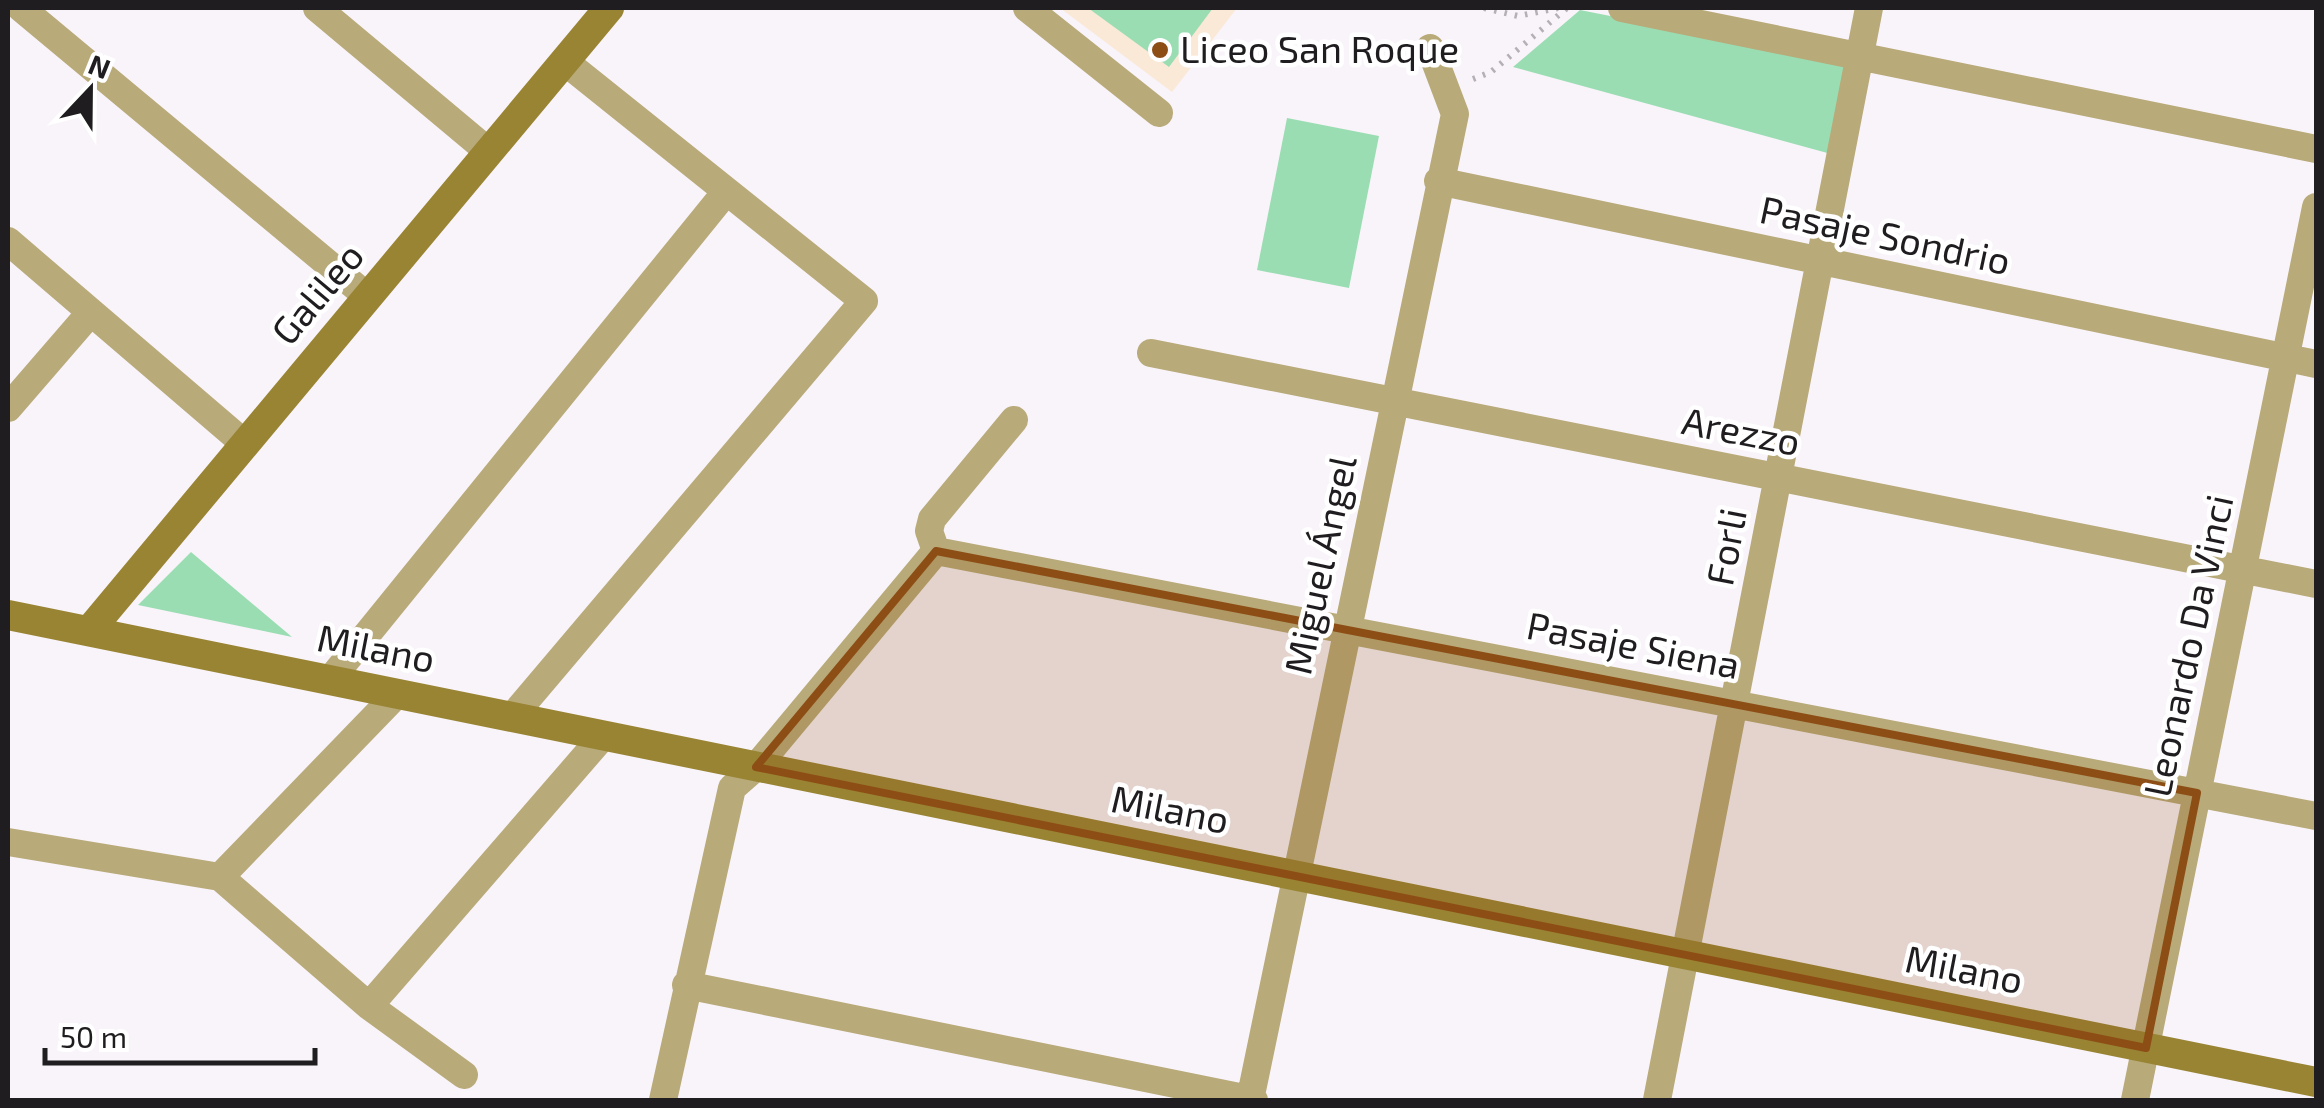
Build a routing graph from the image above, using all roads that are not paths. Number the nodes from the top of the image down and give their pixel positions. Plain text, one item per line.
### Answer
1 (22, 8) edge
2 (317, 8) edge
3 (609, 8) edge
4 (1027, 8) edge
5 (1622, 8) edge
6 (1870, 8) edge
7 (1430, 48) dead end
8 (1861, 55) junction
9 (564, 62) junction
10 (1160, 112) dead end
11 (2316, 149) edge
12 (489, 152) junction
13 (1438, 181) junction
14 (725, 193) junction
15 (2316, 207) edge
16 (8, 240) edge
17 (1822, 262) junction
18 (368, 297) junction
19 (90, 312) junction
20 (1151, 353) dead end
21 (2286, 358) junction
22 (2316, 364) edge
23 (1393, 402) junction
24 (8, 408) edge
25 (1014, 420) dead end
26 (245, 444) junction
27 (1778, 477) junction
28 (936, 551) junction
29 (2243, 569) junction
30 (2316, 584) edge
31 (8, 615) edge
32 (1346, 630) junction
33 (89, 631) junction
34 (330, 680) junction
35 (397, 694) junction
36 (1735, 704) junction
37 (512, 717) junction
38 (603, 736) junction
39 (756, 766) junction
40 (2197, 794) junction
41 (2316, 816) edge
42 (8, 842) edge
43 (220, 876) junction
44 (1296, 876) junction
45 (1686, 955) junction
46 (686, 985) junction
47 (369, 1006) junction
48 (2146, 1048) junction
49 (464, 1075) dead end
50 (2316, 1082) edge
51 (663, 1100) edge
52 (1252, 1100) edge
53 (1657, 1100) edge
54 (2135, 1100) edge

1 - 18 street
2 - 12 street
3 - 9 street, Galileo
4 - 10 street
5 - 8 street
6 - 8 street, Forli
7 - 13 street, Miguel Ángel
8 - 11 street
8 - 17 street, Forli
9 - 12 street, Galileo
9 - 14 street
12 - 18 street, Galileo
13 - 17 street, Pasaje Sondrio
13 - 23 street, Miguel Ángel
14 - 34 street
14 - 37 street
15 - 21 street, Leonardo Da Vinci
16 - 19 street
17 - 21 street, Pasaje Sondrio
17 - 27 street, Forli
18 - 26 street, Galileo
19 - 24 street
19 - 26 street
20 - 23 street, Arezzo
21 - 22 street, Pasaje Sondrio
21 - 29 street, Leonardo Da Vinci
23 - 27 street, Arezzo
23 - 32 street, Miguel Ángel
25 - 28 street
26 - 33 street, Galileo
27 - 29 street, Arezzo
27 - 36 street, Forli
28 - 32 street, Pasaje Siena
28 - 39 street
29 - 30 street, Arezzo
29 - 40 street, Leonardo Da Vinci
31 - 33 street, Milano
32 - 36 street, Pasaje Siena
32 - 44 street, Miguel Ángel
33 - 34 street, Milano
34 - 35 street, Milano
35 - 37 street, Milano
35 - 43 street
36 - 40 street, Pasaje Siena
36 - 45 street, Forli
37 - 38 street, Milano
38 - 39 street, Milano
38 - 47 street
39 - 44 street, Milano
39 - 46 street
40 - 41 street, Pasaje Siena
40 - 48 street, Leonardo Da Vinci
42 - 43 street
43 - 47 street
44 - 45 street, Milano
44 - 52 street, Miguel Ángel
45 - 48 street, Milano
45 - 53 street, Forli
46 - 51 street
46 - 52 street
47 - 49 street
48 - 50 street, Milano
48 - 54 street, Leonardo Da Vinci

